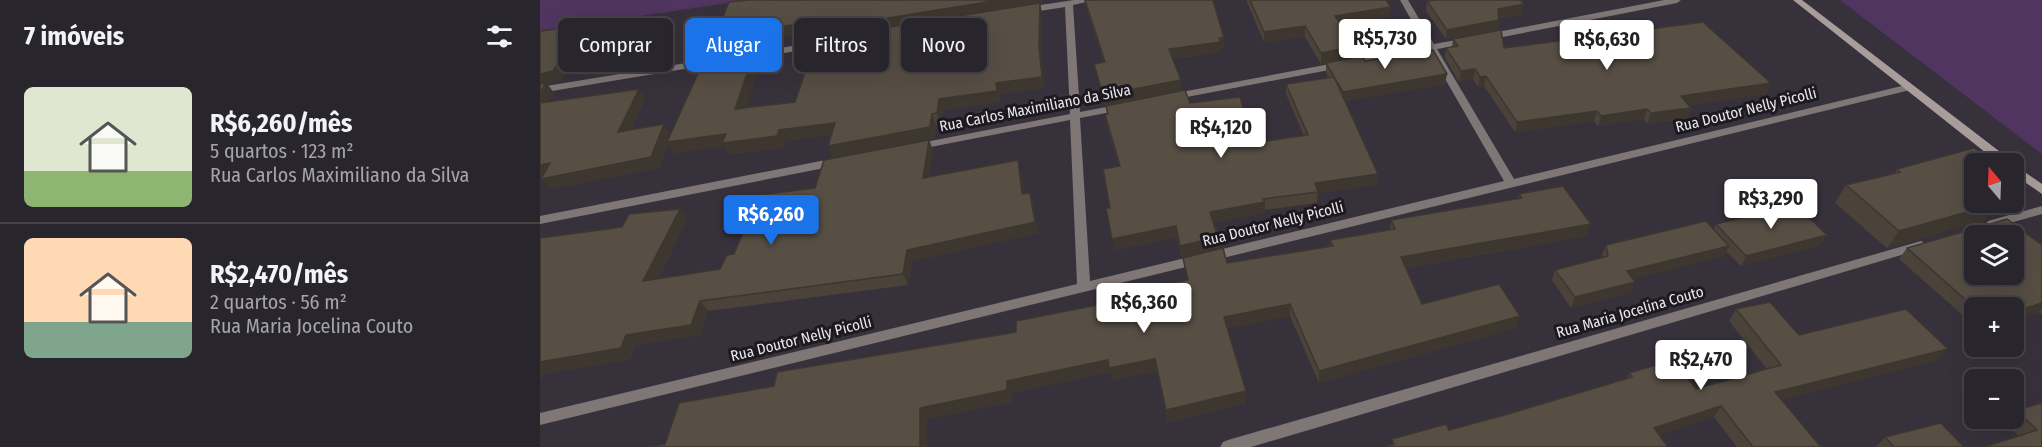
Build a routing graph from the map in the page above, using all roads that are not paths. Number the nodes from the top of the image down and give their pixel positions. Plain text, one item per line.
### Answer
1 (1091, 0) edge
2 (1404, 0) edge
3 (1677, 0) edge
4 (1797, 0) edge
5 (1069, 4) junction
6 (1022, 11) edge
7 (1432, 47) junction
8 (794, 49) edge
9 (1910, 87) junction
10 (540, 90) edge
11 (1156, 100) edge
12 (1133, 105) edge
13 (1075, 116) junction
14 (901, 150) edge
15 (1994, 153) edge
16 (842, 161) edge
17 (2024, 176) edge
18 (1511, 184) junction
19 (2042, 190) edge
20 (2042, 210) edge
21 (540, 220) edge
22 (1990, 225) edge
23 (1939, 240) edge
24 (1084, 287) junction
25 (540, 419) edge
26 (1228, 447) edge

1 - 5 street
2 - 7 street
3 - 7 street
4 - 9 main road
5 - 6 street
5 - 13 street
7 - 11 street
7 - 18 street
8 - 10 street
9 - 15 main road
9 - 18 street, Rua Doutor Nelly Picolli
12 - 13 street, Rua Carlos Maximiliano da Silva
13 - 14 street, Rua Carlos Maximiliano da Silva
13 - 24 street
16 - 21 street
17 - 19 main road
18 - 24 street, Rua Doutor Nelly Picolli
20 - 22 street
23 - 26 street, Rua Maria Jocelina Couto
24 - 25 street, Rua Doutor Nelly Picolli

